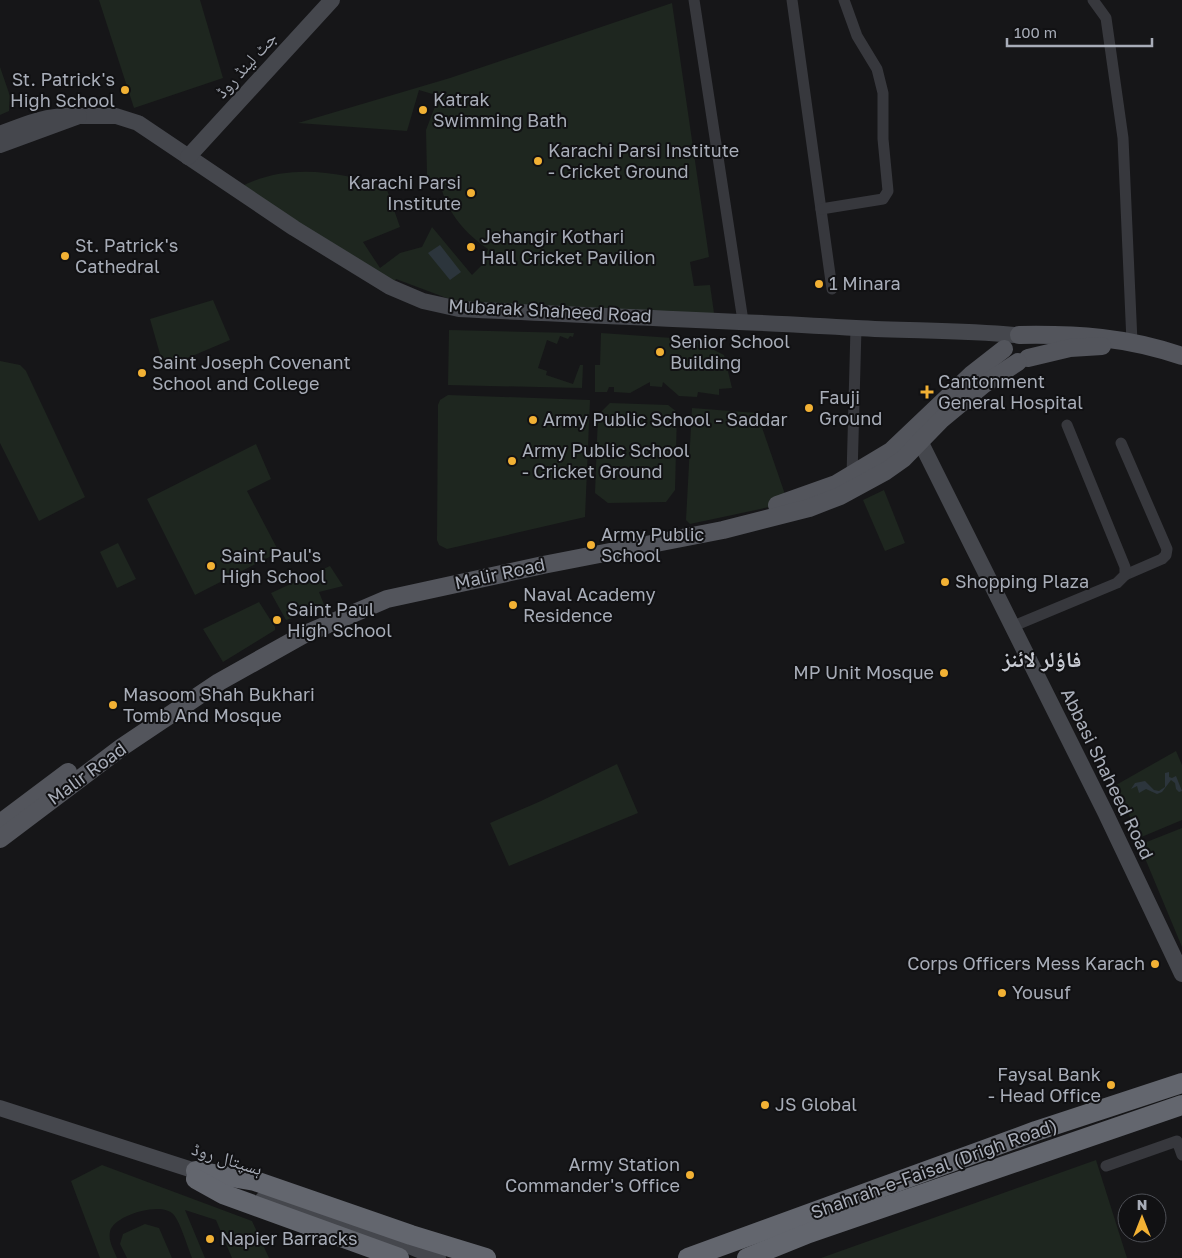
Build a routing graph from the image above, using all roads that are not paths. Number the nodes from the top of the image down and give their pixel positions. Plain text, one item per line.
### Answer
1 (332, 0) edge
2 (694, 0) edge
3 (792, 0) edge
4 (844, 0) edge
5 (1093, 0) edge
6 (79, 116) junction
7 (0, 134) edge
8 (0, 145) edge
9 (188, 158) junction
10 (821, 208) junction
11 (832, 290) dead end
12 (742, 321) junction
13 (856, 328) junction
14 (1010, 341) junction
15 (1132, 342) junction
16 (1182, 356) edge
17 (1023, 360) junction
18 (1182, 367) edge
19 (1066, 424) dead end
20 (918, 436) junction
21 (1121, 443) dead end
22 (852, 476) junction
23 (1125, 575) junction
24 (1011, 627) junction
25 (0, 823) edge
26 (0, 839) edge
27 (1182, 974) edge
28 (1182, 1083) edge
29 (1182, 1105) edge
30 (0, 1108) edge
31 (0, 1119) edge
32 (1182, 1156) edge
33 (1106, 1166) dead end
34 (196, 1175) junction
35 (237, 1187) junction
36 (392, 1257) edge
37 (475, 1257) edge
38 (422, 1258) edge
39 (438, 1258) edge
40 (688, 1258) edge
41 (747, 1258) edge

1 - 9 street, جٹ لینڈ روڈ
2 - 12 street
3 - 10 street
4 - 10 street
5 - 15 street
6 - 7 street, Mubarak Shaheed Road
6 - 8 street, Mubarak Shaheed Road
6 - 9 street, Mubarak Shaheed Road
9 - 12 street, Mubarak Shaheed Road
10 - 11 street
12 - 13 street, Mubarak Shaheed Road
13 - 14 street, Mubarak Shaheed Road
13 - 22 street
14 - 15 main road
14 - 17 main road
14 - 17 main road
14 - 20 main road, Malir Road
15 - 16 main road
17 - 18 main road
17 - 20 main road, Malir Road
19 - 23 street
20 - 22 main road, Malir Road
20 - 24 street, Abbasi Shaheed Road
20 - 26 main road, Malir Road
21 - 23 street
22 - 25 main road, Malir Road
23 - 24 street
24 - 27 street, Abbasi Shaheed Road
28 - 40 highway, Shahrah-e-Faisal (Drigh Road)
29 - 41 highway, Shahrah-e-Faisal (Drigh Road)
30 - 34 street, ہسپتال روڈ
31 - 34 street, ہسپتال روڈ
32 - 33 street
34 - 35 street, ہسپتال روڈ
34 - 36 highway
34 - 37 highway
35 - 38 street, ہسپتال روڈ
35 - 39 street, ہسپتال روڈ

